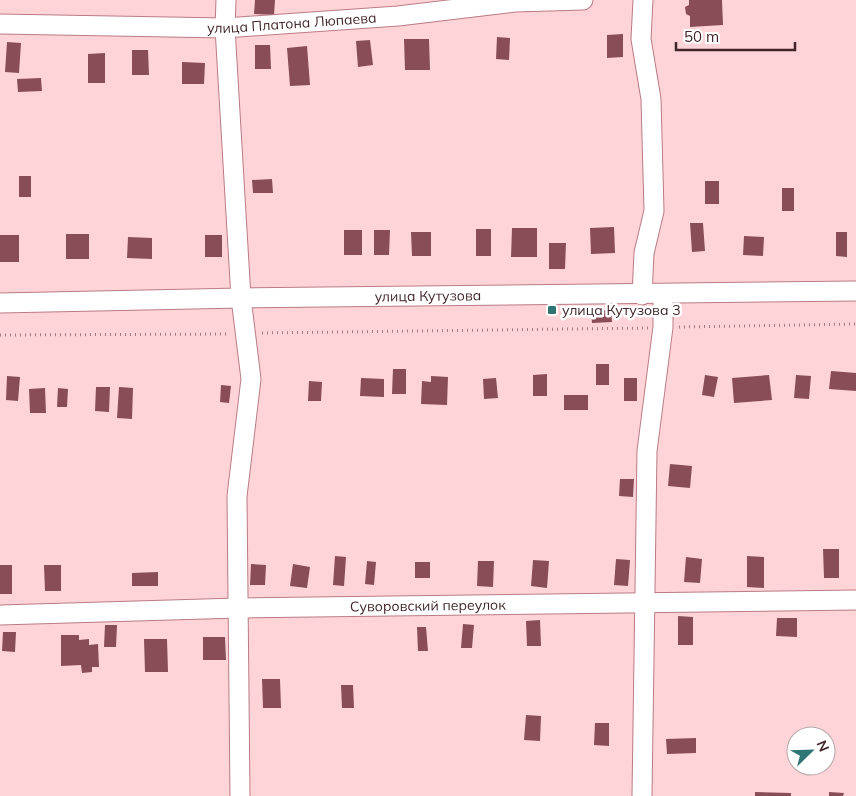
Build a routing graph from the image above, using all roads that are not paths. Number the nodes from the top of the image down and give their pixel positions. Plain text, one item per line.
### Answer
1 (226, 0) edge
2 (583, 0) edge
3 (643, 0) edge
4 (0, 24) edge
5 (225, 28) junction
6 (856, 291) edge
7 (663, 294) junction
8 (642, 295) junction
9 (241, 298) junction
10 (0, 303) edge
11 (856, 600) edge
12 (646, 602) junction
13 (238, 608) junction
14 (0, 615) edge
15 (240, 796) edge
16 (642, 796) edge

1 - 5 street
2 - 5 street, улица Платона Люпаева
3 - 8 street
4 - 5 street, улица Платона Люпаева
5 - 9 street
6 - 7 street, улица Кутузова
7 - 8 street, улица Кутузова
7 - 12 street
8 - 9 street, улица Кутузова
9 - 10 street, улица Кутузова
9 - 13 street
11 - 12 street, Суворовский переулок
12 - 13 street, Суворовский переулок
12 - 16 street
13 - 14 street, Суворовский переулок
13 - 15 street

